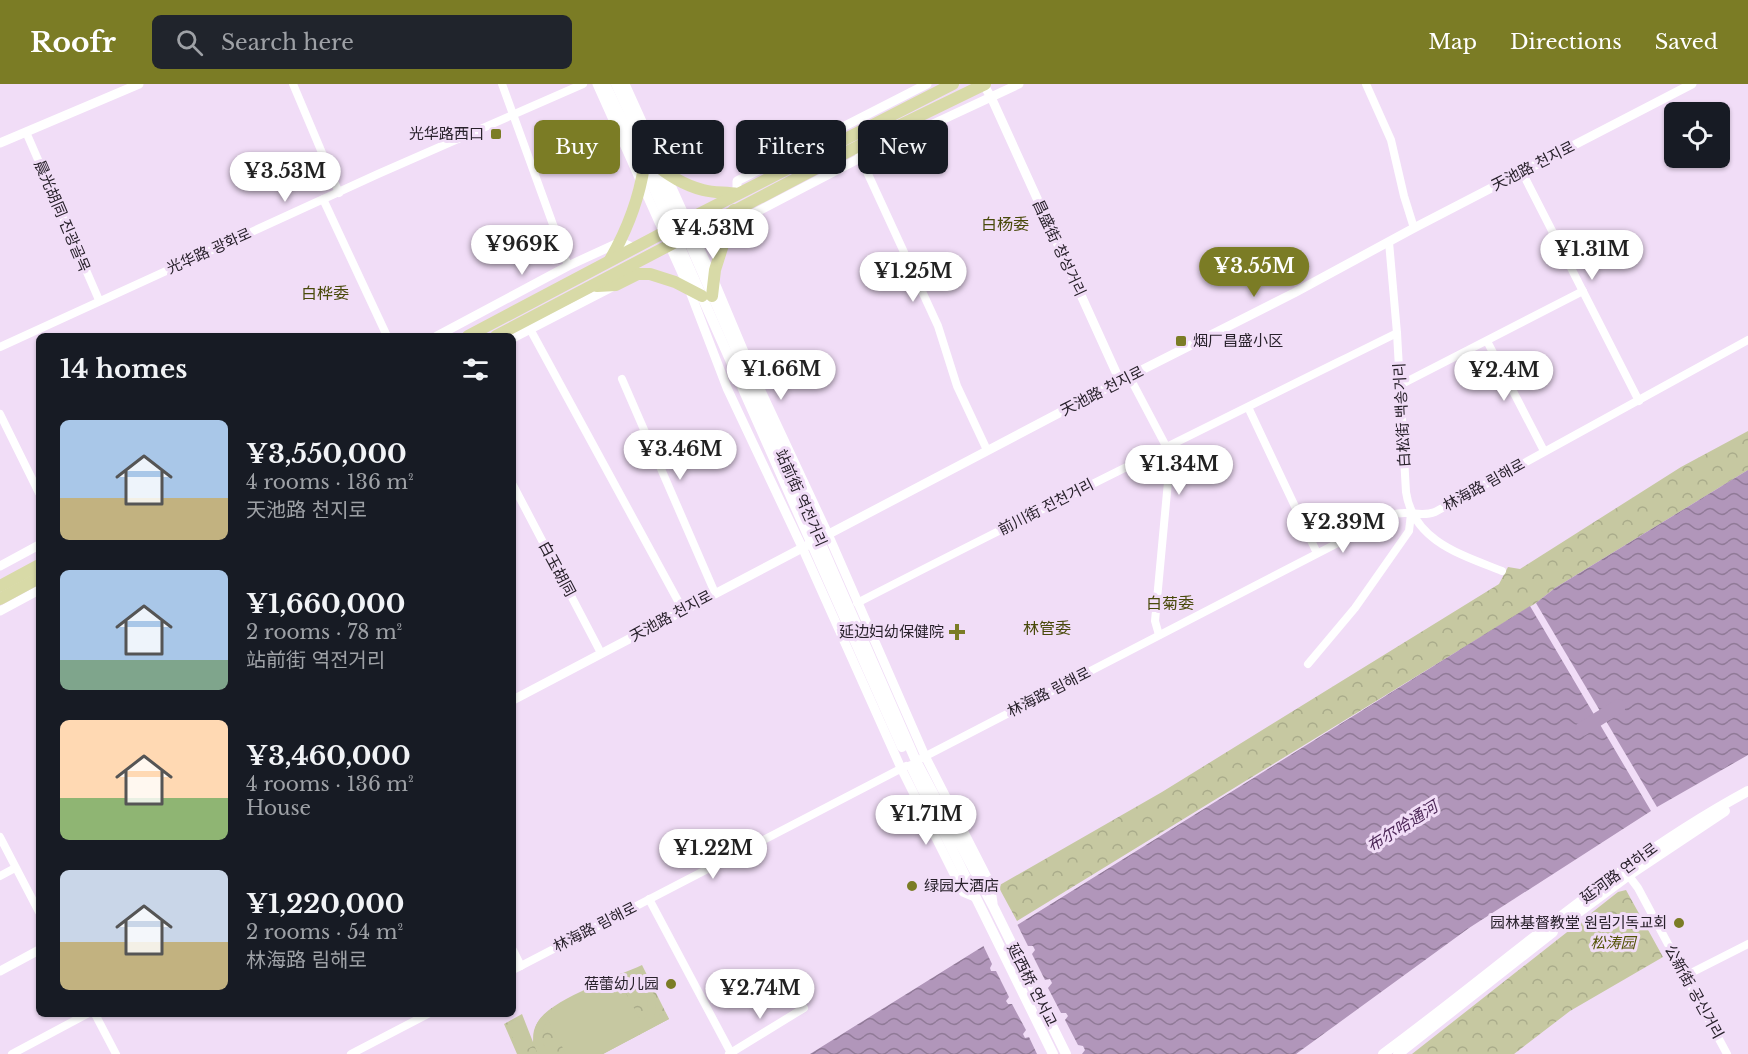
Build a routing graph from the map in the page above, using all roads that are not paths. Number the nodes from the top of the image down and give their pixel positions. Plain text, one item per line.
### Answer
1 (139, 84) edge
2 (293, 84) edge
3 (502, 84) edge
4 (583, 84) edge
5 (597, 84) edge
6 (605, 84) edge
7 (616, 84) edge
8 (625, 84) edge
9 (927, 84) edge
10 (953, 84) edge
11 (984, 84) edge
12 (1019, 84) edge
13 (1366, 84) edge
14 (1692, 84) edge
15 (991, 97) junction
16 (514, 115) junction
17 (641, 120) edge
18 (918, 120) edge
19 (936, 120) edge
20 (632, 125) edge
21 (26, 132) junction
22 (632, 135) edge
23 (0, 143) edge
24 (626, 149) junction
25 (632, 153) edge
26 (858, 153) edge
27 (1522, 172) junction
28 (644, 174) edge
29 (652, 174) edge
30 (665, 174) joint
31 (868, 174) edge
32 (641, 183) junction
33 (339, 193) junction
34 (736, 194) junction
35 (323, 200) junction
36 (734, 210) junction
37 (675, 226) junction
38 (1414, 228) junction
39 (681, 239) junction
40 (620, 242) junction
41 (1389, 242) junction
42 (634, 248) junction
43 (609, 260) junction
44 (568, 266) junction
45 (713, 278) junction
46 (616, 285) junction
47 (593, 286) junction
48 (689, 289) junction
49 (1583, 291) junction
50 (707, 296) junction
51 (99, 300) junction
52 (530, 329) junction
53 (386, 333) edge
54 (443, 333) edge
55 (474, 333) edge
56 (502, 333) edge
57 (1397, 333) junction
58 (516, 336) edge
59 (1748, 340) edge
60 (1487, 341) junction
61 (0, 347) edge
62 (1129, 376) junction
63 (622, 379) dead end
64 (1120, 381) junction
65 (1400, 385) junction
66 (1639, 401) junction
67 (1248, 407) junction
68 (0, 414) edge
69 (1167, 448) junction
70 (987, 450) junction
71 (1544, 451) junction
72 (36, 487) edge
73 (516, 491) edge
74 (1411, 512) junction
75 (815, 541) junction
76 (36, 547) edge
77 (1317, 553) junction
78 (0, 566) edge
79 (36, 567) edge
80 (1502, 571) dead end
81 (36, 580) edge
82 (0, 586) edge
83 (36, 592) edge
84 (715, 593) junction
85 (0, 599) edge
86 (857, 603) junction
87 (683, 610) junction
88 (0, 611) edge
89 (1159, 635) junction
90 (601, 653) junction
91 (1308, 664) dead end
92 (516, 698) edge
93 (913, 762) junction
94 (1748, 791) edge
95 (1748, 798) edge
96 (0, 837) edge
97 (15, 868) junction
98 (1626, 872) junction
99 (0, 876) edge
100 (649, 899) junction
101 (36, 906) edge
102 (996, 912) joint
103 (987, 921) joint
104 (1748, 944) edge
105 (36, 952) edge
106 (517, 968) edge
107 (0, 971) edge
108 (1685, 976) junction
109 (804, 1008) dead end
110 (81, 1017) edge
111 (97, 1017) edge
112 (422, 1017) edge
113 (730, 1053) edge
114 (12, 1054) edge
115 (116, 1054) edge
116 (351, 1054) edge
117 (1053, 1054) edge
118 (1066, 1054) edge
119 (1383, 1054) edge
120 (1398, 1054) edge
121 (1727, 1054) edge

1 - 21 street
2 - 33 street
3 - 16 street
4 - 16 street, 光华路 광화로
5 - 24 street, 站前街 역전거리
6 - 22 main road, 站前街 역전거리
7 - 20 main road, 站前街 역전거리
8 - 17 street, 站前街 역전거리
9 - 34 street
10 - 34 main road
11 - 15 street, 昌盛街 창성거리
11 - 18 main road
12 - 15 street
13 - 38 street
14 - 27 street, 天池路 천지로
15 - 19 street
15 - 64 street, 昌盛街 창성거리
16 - 33 street, 光华路 광화로
16 - 44 street
21 - 23 street
21 - 51 street, 晨光胡同 진광골목
24 - 25 main road
24 - 32 street, 站前街 역전거리
26 - 36 main road
27 - 38 street, 天池路 천지로
27 - 49 street
28 - 32 main road
29 - 37 main road, 站前街 역전거리
30 - 34 main road
30 - 37 street, 站前街 역전거리
31 - 70 street
32 - 37 street, 站前街 역전거리
32 - 40 main road
33 - 35 street, 光华路 광화로
34 - 37 main road
35 - 51 street, 光华路 광화로
35 - 53 street
36 - 39 main road
36 - 45 main road
37 - 39 main road, 站前街 역전거리
37 - 39 street, 站前街 역전거리
37 - 42 main road
38 - 41 street, 天池路 천지로
39 - 45 street, 站前街 역전거리
39 - 47 main road
39 - 48 street, 站前街 역전거리
39 - 50 main road, 站前街 역전거리
40 - 42 street
40 - 43 main road
40 - 44 street
41 - 57 street, 白松街 백송거리
41 - 62 street, 天池路 천지로
42 - 43 main road
43 - 55 main road
44 - 54 street
45 - 50 main road
45 - 75 street, 站前街 역전거리
46 - 47 main road
46 - 48 main road
46 - 52 street
47 - 56 main road
48 - 50 main road
48 - 75 street, 站前街 역전거리
49 - 60 street
49 - 66 street
50 - 75 main road, 站前街 역전거리
51 - 61 street, 光华路 광화로
52 - 58 street
52 - 87 street
57 - 65 street, 白松街 백송거리
57 - 67 street, 前川街 전천거리
59 - 66 street, 林海路 림해로
60 - 65 street
60 - 71 street
62 - 64 street, 天池路 천지로
62 - 69 street
63 - 84 street
64 - 70 street, 天池路 천지로
65 - 74 street, 白松街 백송거리
66 - 71 street, 林海路 림해로
67 - 69 street, 前川街 전천거리
67 - 77 street
68 - 72 street
69 - 86 street, 前川街 전천거리
69 - 89 street
70 - 75 street, 天池路 천지로
71 - 74 street, 林海路 림해로
73 - 90 street, 白玉胡同
74 - 77 street, 林海路 림해로
74 - 80 street
74 - 91 street
75 - 84 street, 天池路 천지로
75 - 86 street, 站前街 역전거리
75 - 93 main road, 站前街 역전거리
76 - 78 street
77 - 89 street, 林海路 림해로
79 - 82 main road
81 - 85 main road
83 - 88 street
84 - 87 street, 天池路 천지로
86 - 93 street, 站前街 역전거리
87 - 90 street, 天池路 천지로
89 - 93 street, 林海路 림해로
90 - 92 street, 天池路 천지로
93 - 100 street, 林海路 림해로
93 - 102 main road, 站前街 역전거리
93 - 103 main road, 站前街 역전거리
94 - 98 main road, 延河路 연하로
95 - 98 main road, 延河路 연하로
96 - 97 street
97 - 99 street
97 - 101 street
98 - 108 street, 公新街 공신거리
98 - 119 main road, 延河路 연하로
98 - 120 main road, 延河路 연하로
100 - 106 street, 林海路 림해로
100 - 113 street
102 - 118 main road, 延西桥 연서교
103 - 117 main road, 延西桥 연서교
104 - 108 street
105 - 107 street
108 - 121 street, 公新街 공신거리
109 - 113 street
110 - 114 street
111 - 115 street
112 - 116 street

